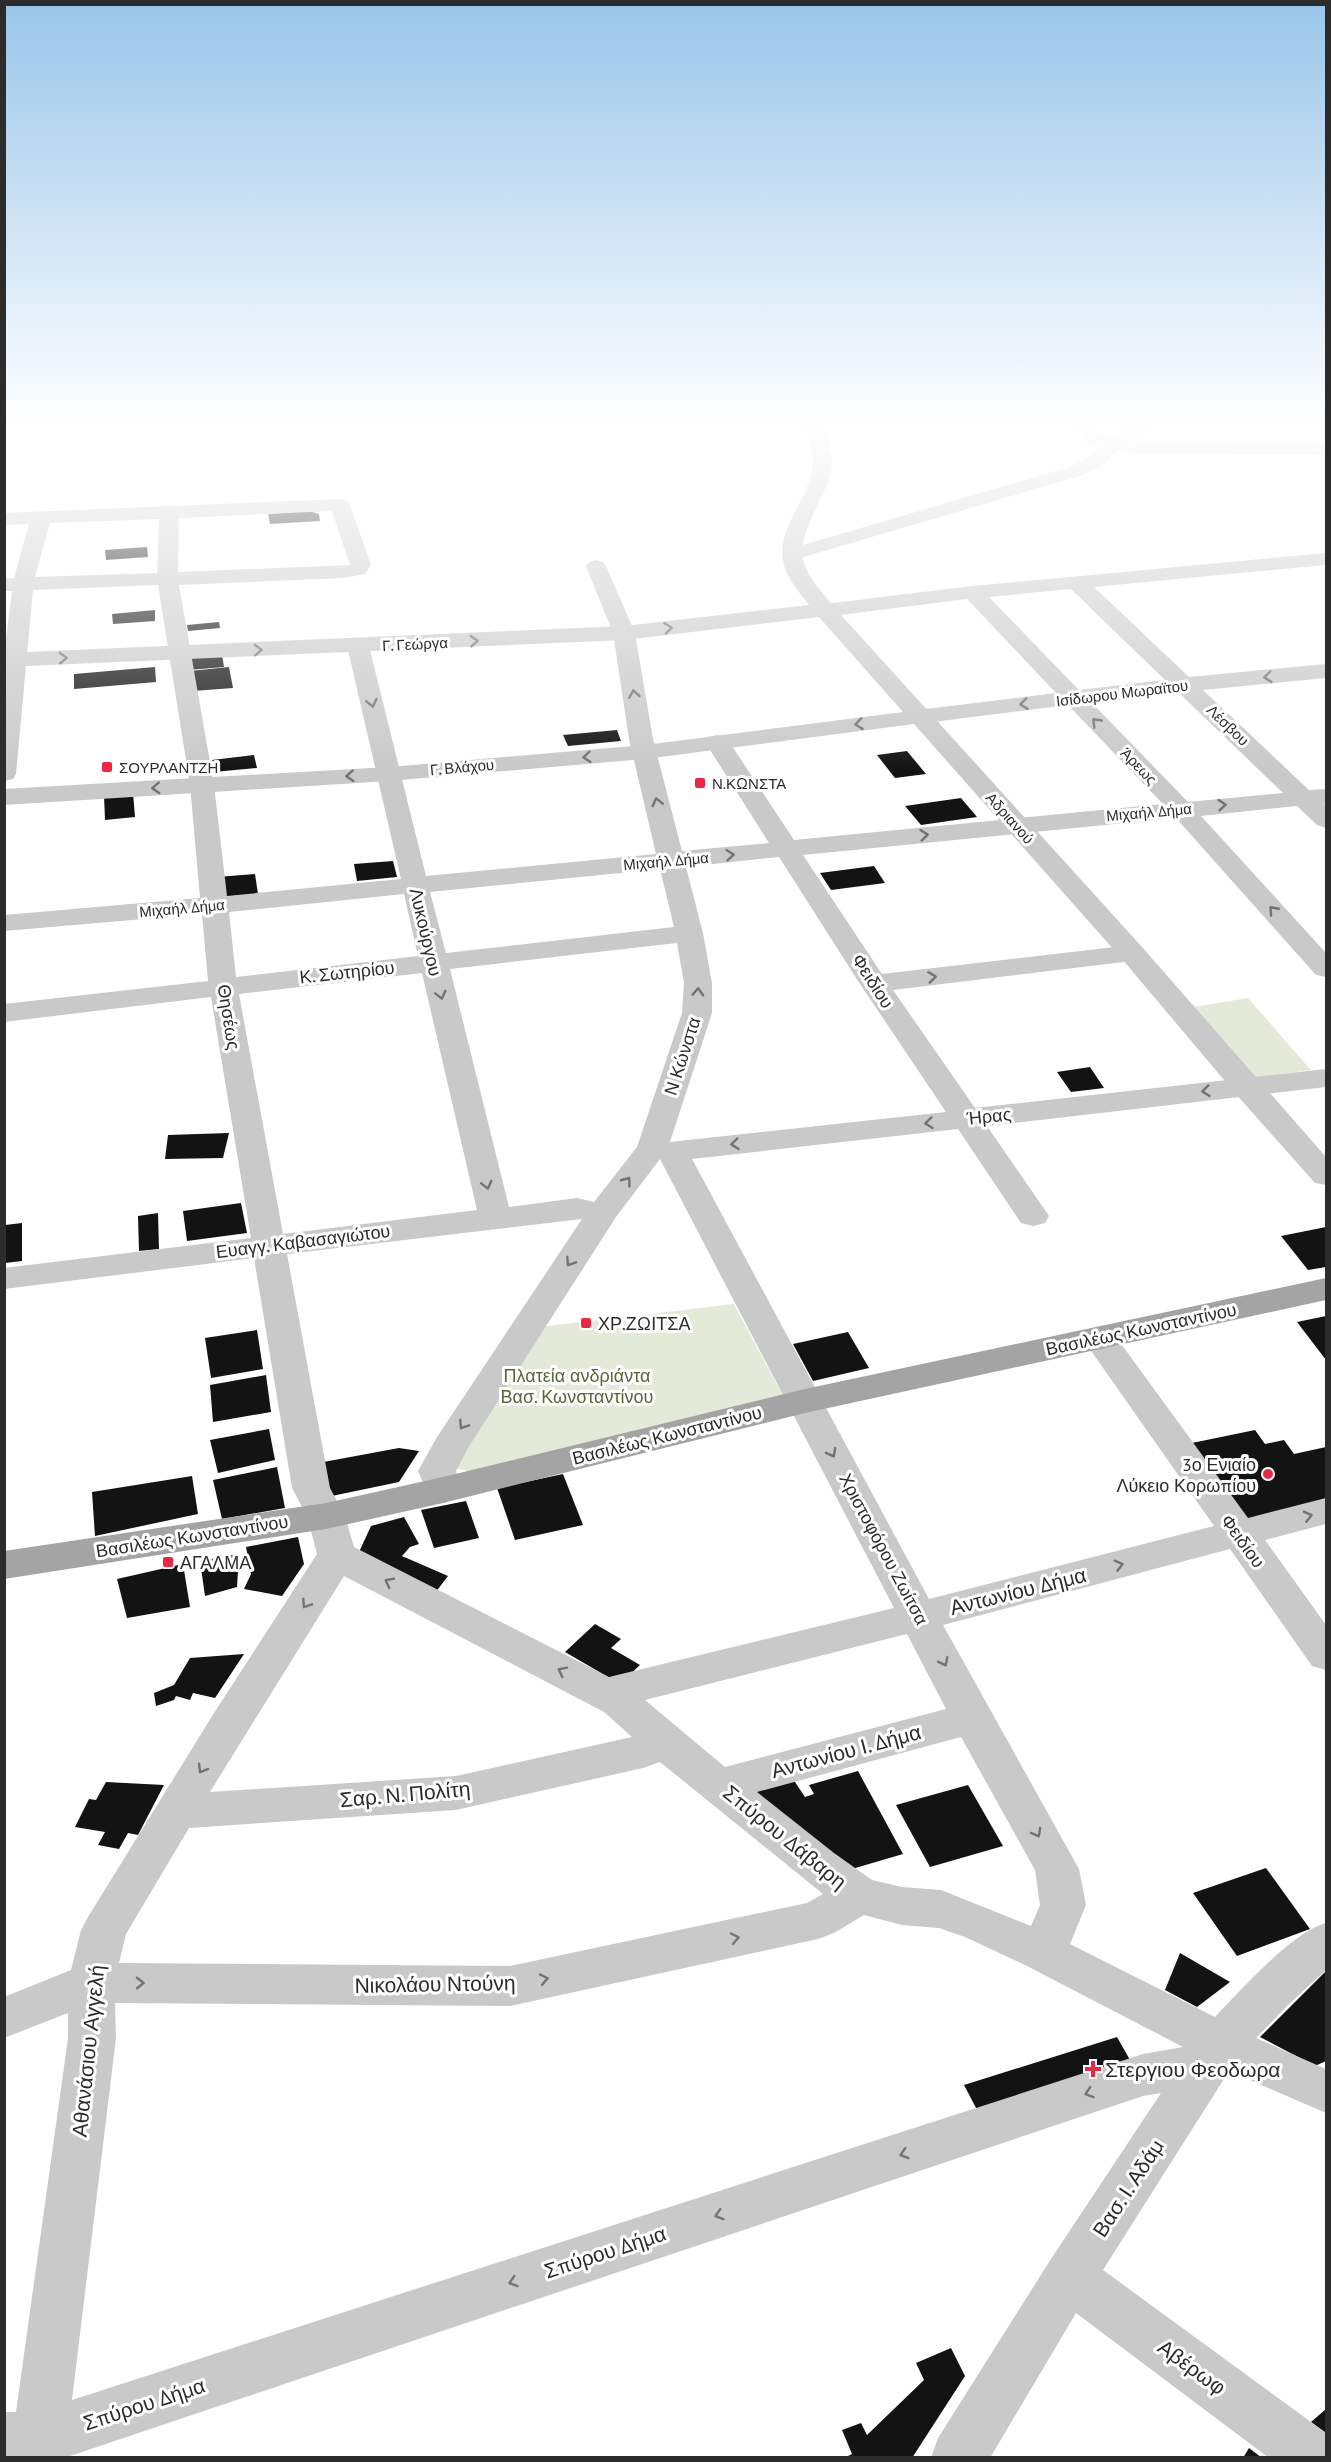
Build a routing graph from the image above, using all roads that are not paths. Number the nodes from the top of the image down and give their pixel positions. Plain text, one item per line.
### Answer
1 (32, 541) edge
2 (168, 541) edge
3 (352, 541) edge
4 (795, 541) edge
5 (838, 541) edge
6 (793, 554) junction
7 (1323, 563) edge
8 (596, 566) dead end
9 (167, 578) junction
10 (1076, 582) junction
11 (14, 584) edge
12 (972, 592) junction
13 (824, 610) junction
14 (624, 633) junction
15 (358, 646) junction
16 (181, 654) junction
17 (10, 660) edge
18 (1326, 671) edge
19 (1186, 686) junction
20 (1073, 699) junction
21 (917, 717) junction
22 (717, 742) junction
23 (645, 752) junction
24 (4, 774) edge
25 (389, 774) junction
26 (202, 785) junction
27 (4, 796) edge
28 (1315, 797) edge
29 (1181, 809) junction
30 (1326, 820) edge
31 (1016, 825) junction
32 (788, 850) junction
33 (671, 861) junction
34 (415, 884) junction
35 (214, 905) junction
36 (4, 923) edge
37 (689, 933) junction
38 (1326, 935) edge
39 (1298, 938) junction
40 (1132, 953) junction
41 (433, 962) junction
42 (1326, 969) edge
43 (874, 984) junction
44 (223, 986) junction
45 (4, 1013) edge
46 (1326, 1077) edge
47 (1246, 1087) junction
48 (966, 1118) junction
49 (662, 1150) junction
50 (1326, 1176) edge
51 (602, 1213) junction
52 (1033, 1216) dead end
53 (495, 1217) junction
54 (267, 1246) junction
55 (4, 1279) edge
56 (1326, 1289) edge
57 (1099, 1338) junction
58 (805, 1401) junction
59 (443, 1490) junction
60 (1326, 1511) edge
61 (326, 1515) junction
62 (1238, 1534) junction
63 (337, 1555) junction
64 (4, 1565) edge
65 (920, 1616) junction
66 (1326, 1655) edge
67 (605, 1694) junction
68 (972, 1718) junction
69 (659, 1737) junction
70 (720, 1785) junction
71 (178, 1811) junction
72 (859, 1895) junction
73 (1326, 1942) edge
74 (1043, 1952) junction
75 (91, 1983) junction
76 (4, 2018) edge
77 (1214, 2054) junction
78 (1326, 2092) edge
79 (1069, 2276) junction
80 (22, 2439) edge
81 (958, 2457) edge
82 (1315, 2457) edge

1 - 11 street
2 - 9 street, Θησέως
3 - 9 street
4 - 6 street
5 - 6 street
6 - 13 street, Αδριανού
7 - 10 street, Γ. Γεώργα
8 - 14 street, Ν Κώνστα
9 - 11 street
9 - 16 street, Θησέως
10 - 12 street, Γ. Γεώργα
10 - 19 street, Λέσβου
11 - 17 street
12 - 13 street, Γ. Γεώργα
12 - 20 street, Άρεως
14 -> 13 street, Γ. Γεώργα
13 - 21 street, Αδριανού
15 -> 14 street, Γ. Γεώργα
23 -> 14 street, Ν Κώνστα
16 -> 15 street, Γ. Γεώργα
15 -> 25 street, Λυκούργου
17 -> 16 street, Γ. Γεώργα
16 - 26 street, Θησέως
17 - 24 street
18 -> 19 street, Ισίδωρου Μωραϊτου
19 - 20 street, Ισίδωρου Μωραϊτου
19 - 28 street, Λέσβου
20 -> 21 street, Ισίδωρου Μωραϊτου
29 -> 20 street, Άρεως
21 -> 22 street, Γ. Βλάχου
21 - 31 street, Αδριανού
22 - 23 street, Γ. Βλάχου
22 - 32 street, Φειδίου
23 -> 25 street, Γ. Βλάχου
33 -> 23 street, Ν Κώνστα
25 -> 26 street, Γ. Βλάχου
25 - 34 street, Λυκούργου
26 -> 27 street, Γ. Βλάχου
26 - 35 street, Θησέως
29 -> 28 street, Μιχαήλ Δήμα
28 - 30 street, Λέσβου
29 - 31 street, Μιχαήλ Δήμα
39 -> 29 street, Άρεως
32 -> 31 street, Μιχαήλ Δήμα
31 - 40 street, Αδριανού
33 -> 32 street, Μιχαήλ Δήμα
32 - 43 street, Φειδίου
33 - 34 street, Μιχαήλ Δήμα
33 - 37 street, Ν Κώνστα
34 - 35 street, Μιχαήλ Δήμα
34 - 41 street, Λυκούργου
35 - 36 street, Μιχαήλ Δήμα
35 - 44 street, Θησέως
37 - 41 street, Κ. Σωτηρίου
49 -> 37 street, Ν Κώνστα
38 - 39 street
39 - 42 street, Άρεως
43 -> 40 street
40 - 47 street, Αδριανού
41 - 44 street, Κ. Σωτηρίου
41 -> 53 street, Λυκούργου
43 - 48 street, Φειδίου
44 - 45 street, Κ. Σωτηρίου
44 - 54 street, Θησέως
46 - 47 street, Ήρας
47 -> 48 street, Ήρας
47 - 50 street, Αδριανού
48 -> 49 street, Ήρας
48 - 52 street, Φειδίου
51 -> 49 street, Ν Κώνστα
49 - 58 street, Χριστοφόρου Ζωίτσα
51 - 53 street, Ευαγγ. Καβασαγιώτου
51 -> 59 street, Ν Κώνστα
53 - 54 street, Ευαγγ. Καβασαγιώτου
54 - 55 street, Ευαγγ. Καβασαγιώτου
54 - 61 street, Θησέως
56 - 57 main road, Βασιλέως Κωνσταντίνου
57 - 58 main road, Βασιλέως Κωνσταντίνου
57 - 62 street, Φειδίου
58 - 59 main road, Βασιλέως Κωνσταντίνου
58 -> 65 street, Χριστοφόρου Ζωίτσα
59 - 61 main road, Βασιλέως Κωνσταντίνου
62 -> 60 street, Αντωνίου Δήμα
61 - 63 street
61 - 64 main road, Βασιλέως Κωνσταντίνου
65 -> 62 street, Αντωνίου Δήμα
62 - 66 street, Φειδίου
67 -> 63 street, Σπύρου Δάβαρη
63 -> 71 street, Αθανάσιου Αγγελή
65 - 67 street, Αντωνίου Δήμα
65 -> 68 street, Χριστοφόρου Ζωίτσα
67 - 69 street, Σπύρου Δάβαρη
68 - 70 street, Αντωνίου Ι. Δήμα
68 -> 74 street, Χριστοφόρου Ζωίτσα
69 - 70 street, Σπύρου Δάβαρη
69 - 71 street, Σαρ. Ν. Πολίτη
70 - 72 street, Σπύρου Δάβαρη
71 - 75 street, Αθανάσιου Αγγελή
72 - 74 street, Σπύρου Δάβαρη
75 -> 72 street, Νικολάου Ντούνη
73 - 77 street, Βασ. Ι. Αδάμ
74 - 77 street, Σπύρου Δάβαρη
75 - 76 street, Νικολάου Ντούνη
75 - 80 street, Αθανάσιου Αγγελή
77 - 78 street, Σπύρου Δάβαρη
77 - 79 street, Βασ. Ι. Αδάμ
77 -> 80 street, Σπύρου Δήμα
79 - 81 street, Βασ. Ι. Αδάμ
79 - 82 street, Αβέρωφ

